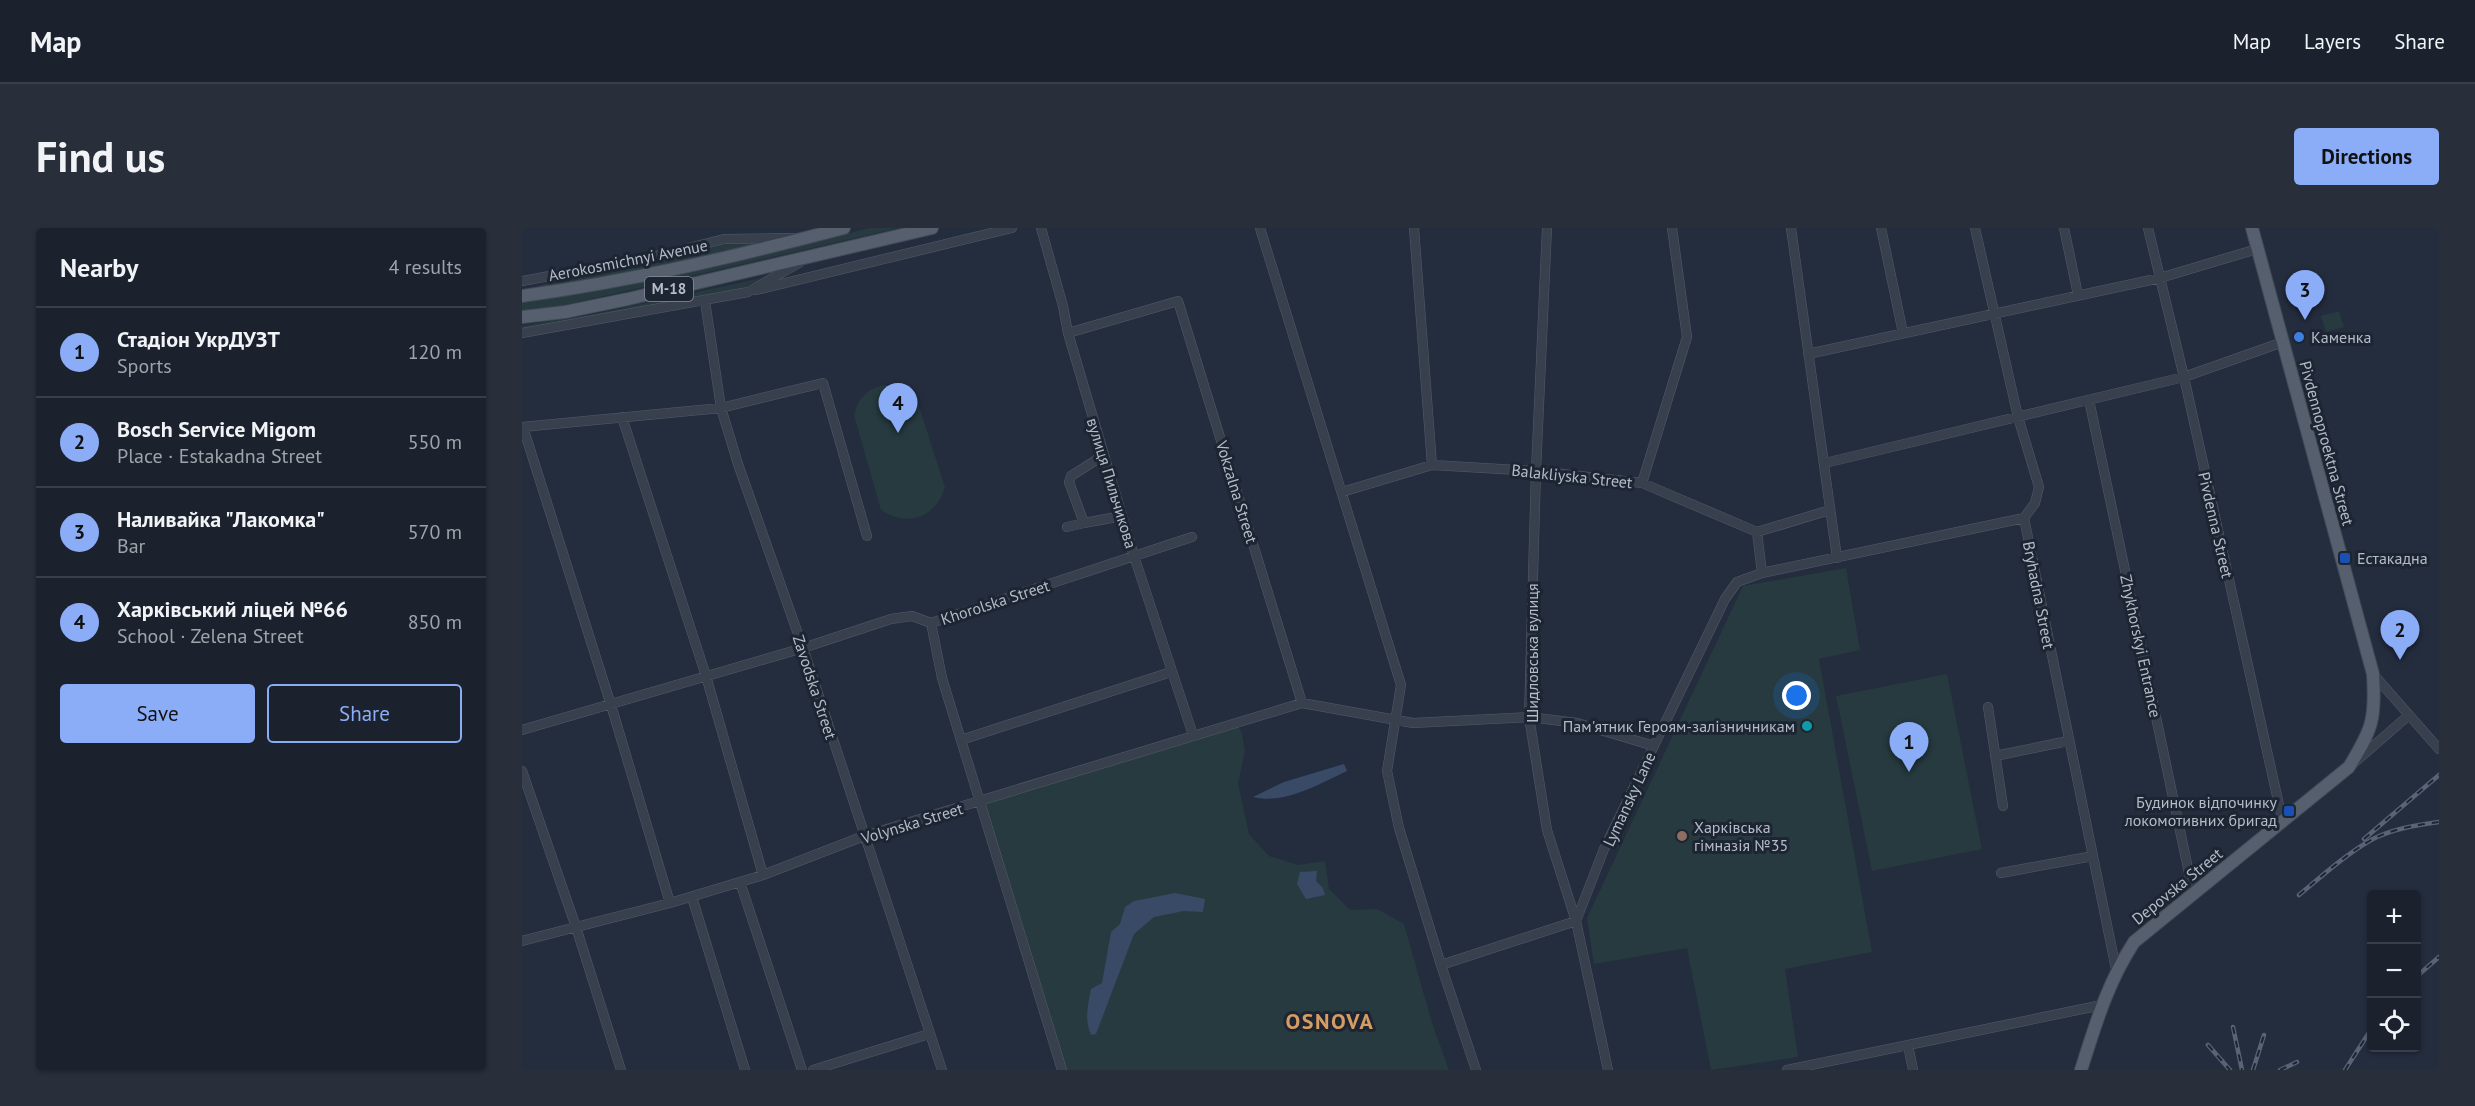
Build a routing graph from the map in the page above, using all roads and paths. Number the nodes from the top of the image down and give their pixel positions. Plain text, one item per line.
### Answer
1 (722, 228) edge
2 (844, 228) edge
3 (932, 228) edge
4 (1012, 228) edge
5 (1041, 228) edge
6 (1260, 228) edge
7 (1414, 228) edge
8 (1547, 228) edge
9 (1672, 228) edge
10 (1791, 228) edge
11 (1881, 228) edge
12 (1975, 228) edge
13 (2064, 228) edge
14 (2148, 228) edge
15 (2252, 228) edge
16 (807, 238) junction
17 (724, 239) junction
18 (2257, 249) junction
19 (814, 256) junction
20 (2160, 278) junction
21 (522, 281) edge
22 (748, 292) junction
23 (2078, 295) junction
24 (522, 296) edge
25 (705, 301) junction
26 (1994, 313) junction
27 (522, 317) edge
28 (522, 333) edge
29 (1068, 333) junction
30 (1903, 333) junction
31 (2283, 342) junction
32 (1808, 354) junction
33 (2184, 377) junction
34 (2089, 400) junction
35 (721, 408) junction
36 (622, 417) junction
37 (2018, 417) junction
38 (522, 427) edge
39 (1104, 455) junction
40 (1825, 463) junction
41 (1432, 465) junction
42 (1536, 471) junction
43 (1642, 483) junction
44 (1342, 492) junction
45 (1830, 510) junction
46 (1122, 516) junction
47 (2024, 518) junction
48 (1084, 523) junction
49 (1066, 527) dead end
50 (1756, 532) junction
51 (867, 536) dead end
52 (1192, 537) dead end
53 (1134, 556) junction
54 (1837, 558) junction
55 (1762, 573) junction
56 (931, 623) junction
57 (803, 648) junction
58 (1171, 672) junction
59 (2373, 674) junction
60 (706, 676) junction
61 (1302, 703) junction
62 (611, 705) junction
63 (1988, 707) dead end
64 (2409, 715) junction
65 (1529, 717) junction
66 (1394, 718) junction
67 (522, 730) edge
68 (1193, 735) junction
69 (961, 740) junction
70 (2068, 741) junction
71 (1654, 746) junction
72 (2439, 749) edge
73 (1995, 756) junction
74 (2349, 767) junction
75 (522, 771) edge
76 (981, 802) junction
77 (2003, 806) dead end
78 (2283, 823) junction
79 (864, 837) junction
80 (2092, 856) junction
81 (2001, 873) dead end
82 (763, 874) junction
83 (740, 882) junction
84 (2193, 892) junction
85 (692, 897) junction
86 (670, 903) junction
87 (1576, 921) junction
88 (576, 927) junction
89 (522, 941) edge
90 (1441, 965) junction
91 (2116, 969) junction
92 (2102, 1005) junction
93 (929, 1034) junction
94 (1908, 1045) junction
95 (1803, 1068) edge
96 (621, 1070) edge
97 (745, 1070) edge
98 (802, 1070) edge
99 (813, 1070) edge
100 (942, 1070) edge
101 (1062, 1070) edge
102 (1476, 1070) edge
103 (1608, 1070) edge
104 (1787, 1070) edge
105 (1913, 1070) edge
106 (2081, 1070) edge

1 - 17 street
2 - 16 main road, Aerokosmichnyi Avenue / М-18
3 - 19 main road, М-18
4 - 22 street
5 - 29 street, вулиця Пильчикова
6 - 44 street
7 - 41 street
8 - 42 street, Шидловська вулиця
9 - 43 street
10 - 32 street
11 - 30 street
12 - 26 street, Bryhadna Street
13 - 23 street
14 - 20 street, Pivdenna Street
15 - 18 main road, Pivdennoproektna Street
16 - 17 street
16 - 24 main road, Aerokosmichnyi Avenue / М-18
17 - 21 street
18 - 20 street
18 - 31 main road, Pivdennoproektna Street
19 - 22 street
19 - 27 main road, М-18
20 - 23 street
20 - 33 street, Pivdenna Street
22 - 25 street
23 - 26 street
25 - 28 street
25 - 35 street, Zavodska Street
26 - 30 street
26 - 37 street, Bryhadna Street
29 - 39 street, вулиця Пильчикова
29 - 61 street, Vokzalna Street
30 - 32 street
31 - 33 street
31 - 59 main road, Pivdennoproektna Street
32 - 40 street
33 - 34 street
33 - 78 street, Pivdenna Street
34 - 37 street
34 - 84 street, Zhykhorskyi Entrance
35 - 36 street
35 - 51 street
35 - 57 street, Zavodska Street
36 - 38 street
36 - 60 street
37 - 40 street
37 - 47 street, Bryhadna Street
38 - 62 street
39 - 46 street, вулиця Пильчикова
39 - 48 street
40 - 45 street
41 - 42 street, Balakliyska Street
41 - 44 street, Balakliyska Street
42 - 43 street, Balakliyska Street
42 - 65 street, Шидловська вулиця
43 - 50 street, Balakliyska Street
44 - 66 street
45 - 50 street
45 - 54 street
46 - 48 street
46 - 53 street, вулиця Пильчикова
47 - 54 street, Lymansky Lane
47 - 70 street, Bryhadna Street
48 - 49 street
50 - 55 street
52 - 53 street, Khorolska Street
53 - 56 street, Khorolska Street
53 - 58 street, вулиця Пильчикова
54 - 55 street, Lymansky Lane
55 - 71 street, Lymansky Lane
56 - 57 street, Khorolska Street
56 - 69 street
57 - 60 street, Khorolska Street
57 - 79 street, Zavodska Street
58 - 68 street, вулиця Пильчикова
58 - 69 street
59 - 64 street
59 - 74 main road, Pivdennoproektna Street
60 - 62 street, Khorolska Street
60 - 82 street
61 - 66 street
61 - 68 street, Volynska Street
62 - 67 street, Khorolska Street
62 - 86 street
63 - 73 street
64 - 72 street
64 - 74 street
65 - 66 street
65 - 71 street
65 - 87 street, Шидловська вулиця
66 - 90 street
68 - 76 street, Volynska Street
69 - 76 street
70 - 73 street
70 - 80 street, Bryhadna Street
71 - 87 street, Lymansky Lane
73 - 77 street
74 - 78 main road, Depovska Street
75 - 88 street
76 - 79 street, Volynska Street
76 - 101 street
78 - 84 main road, Depovska Street
79 - 82 street, Volynska Street
79 - 93 street, Zavodska Street
80 - 81 street
80 - 91 street, Bryhadna Street
82 - 83 street, Volynska Street
83 - 85 street, Volynska Street
83 - 98 street
84 - 91 main road, Depovska Street
85 - 86 street, Volynska Street
85 - 97 street
86 - 88 street, Volynska Street
87 - 90 street
87 - 103 street, Шидловська вулиця
88 - 89 street, Volynska Street
88 - 96 street
90 - 102 street
91 - 92 main road, Depovska Street
92 - 94 street
92 - 106 main road, Depovska Street
93 - 99 street
93 - 100 street, Zavodska Street
94 - 95 street
94 - 105 street
95 - 104 street

